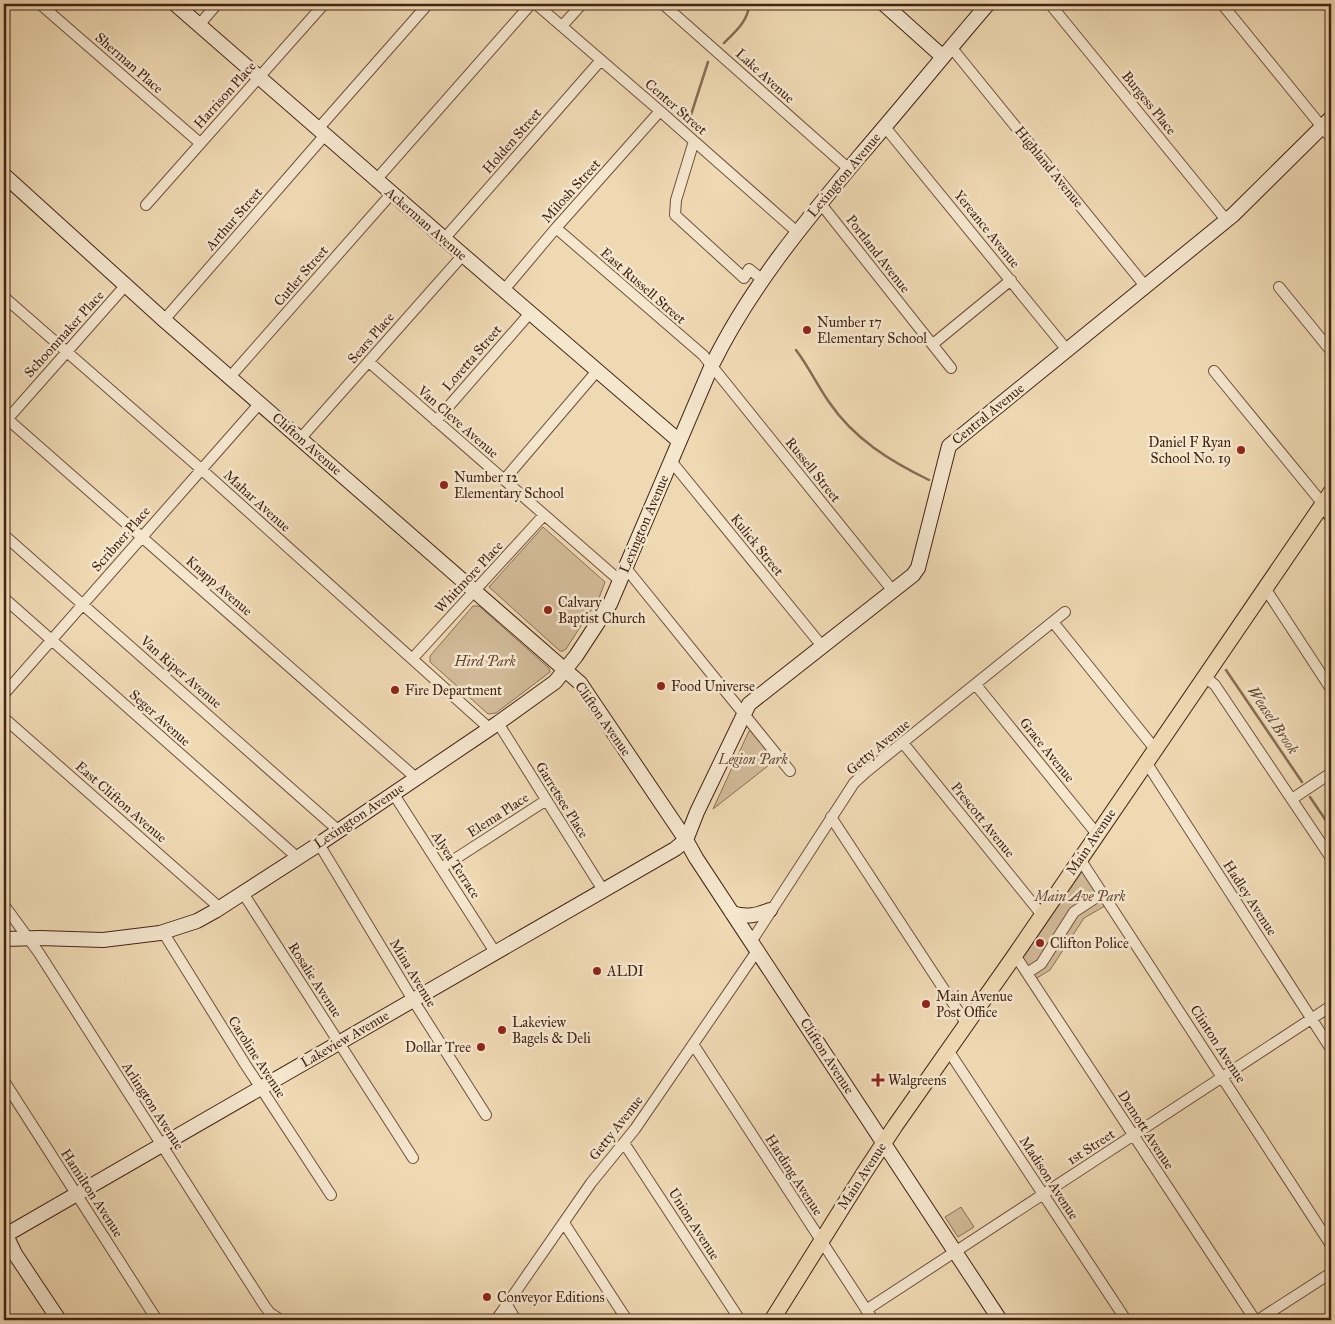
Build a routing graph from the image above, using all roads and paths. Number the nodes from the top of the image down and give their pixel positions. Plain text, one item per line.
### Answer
1 (40, 4) edge
2 (175, 4) edge
3 (217, 4) edge
4 (324, 4) edge
5 (428, 4) edge
6 (531, 4) edge
7 (536, 4) edge
8 (582, 4) edge
9 (664, 4) edge
10 (884, 4) edge
11 (988, 4) edge
12 (1050, 4) edge
13 (1222, 4) edge
14 (199, 25) junction
15 (562, 26) junction
16 (947, 52) junction
17 (601, 60) junction
18 (259, 77) junction
19 (660, 111) junction
20 (885, 127) junction
21 (1328, 128) edge
22 (322, 132) junction
23 (694, 141) junction
24 (200, 144) junction
25 (849, 169) junction
26 (5, 177) edge
27 (376, 180) junction
28 (392, 193) junction
29 (821, 204) junction
30 (146, 205) dead end
31 (1227, 221) junction
32 (556, 228) junction
33 (797, 232) junction
34 (444, 239) junction
35 (463, 255) junction
36 (764, 280) junction
37 (1011, 280) junction
38 (125, 286) junction
39 (1146, 286) junction
40 (1279, 287) dead end
41 (504, 291) junction
42 (4, 296) edge
43 (530, 313) junction
44 (164, 320) junction
45 (932, 344) junction
46 (1067, 350) junction
47 (1331, 351) edge
48 (66, 352) junction
49 (369, 362) junction
50 (712, 365) junction
51 (951, 368) dead end
52 (597, 371) junction
53 (1214, 371) dead end
54 (230, 377) junction
55 (260, 403) junction
56 (5, 419) edge
57 (436, 421) junction
58 (300, 439) junction
59 (679, 442) junction
60 (671, 461) junction
61 (201, 469) junction
62 (504, 480) junction
63 (1328, 504) edge
64 (544, 515) junction
65 (4, 535) edge
66 (142, 536) junction
67 (625, 566) junction
68 (620, 580) junction
69 (1265, 588) junction
70 (476, 590) junction
71 (893, 591) junction
72 (4, 598) edge
73 (83, 604) junction
74 (1065, 612) dead end
75 (1053, 622) junction
76 (52, 640) junction
77 (822, 646) junction
78 (413, 658) junction
79 (566, 670) junction
80 (1205, 677) junction
81 (976, 684) junction
82 (1331, 689) edge
83 (4, 694) edge
84 (744, 714) junction
85 (4, 718) edge
86 (494, 726) junction
87 (903, 743) junction
88 (1155, 749) junction
89 (1146, 762) junction
90 (790, 771) dead end
91 (1331, 773) edge
92 (416, 778) junction
93 (394, 793) junction
94 (1292, 799) junction
95 (545, 801) junction
96 (831, 817) junction
97 (339, 830) junction
98 (1096, 833) junction
99 (686, 840) junction
100 (319, 844) junction
101 (298, 858) junction
102 (1331, 858) edge
103 (1080, 859) junction
104 (442, 868) junction
105 (603, 890) junction
106 (243, 893) junction
107 (1103, 893) junction
108 (4, 905) edge
109 (220, 908) junction
110 (770, 910) junction
111 (732, 913) junction
112 (1042, 915) junction
113 (163, 932) junction
114 (28, 938) junction
115 (4, 939) edge
116 (754, 947) junction
117 (495, 952) junction
118 (1015, 955) junction
119 (1027, 973) junction
120 (413, 1000) junction
121 (1331, 1006) edge
122 (1312, 1019) junction
123 (966, 1023) junction
124 (339, 1043) junction
125 (693, 1044) junction
126 (1331, 1049) edge
127 (948, 1050) junction
128 (1223, 1078) junction
129 (4, 1082) edge
130 (260, 1088) junction
131 (486, 1115) dead end
132 (1134, 1136) junction
133 (884, 1142) junction
134 (624, 1143) junction
135 (162, 1145) junction
136 (413, 1158) dead end
137 (76, 1194) junction
138 (331, 1195) dead end
139 (1044, 1195) junction
140 (564, 1223) junction
141 (4, 1234) edge
142 (821, 1241) junction
143 (1331, 1245) edge
144 (955, 1252) junction
145 (1331, 1273) edge
146 (506, 1305) junction
147 (866, 1310) junction
148 (59, 1320) edge
149 (157, 1320) edge
150 (282, 1320) edge
151 (496, 1320) edge
152 (516, 1320) edge
153 (627, 1320) edge
154 (740, 1320) edge
155 (772, 1320) edge
156 (873, 1320) edge
157 (1000, 1320) edge
158 (1126, 1320) edge
159 (1256, 1320) edge

1 - 24 street, Sherman Place
2 - 14 main road, Ackerman Avenue
3 - 14 street
4 - 18 street, Harrison Place
5 - 22 street, Arthur Street
6 - 27 street
7 - 15 street, Center Street
8 - 15 street
9 - 25 street, Lake Avenue
10 - 16 main road, Highland Avenue
11 - 16 main road, Lexington Avenue
12 - 31 street, Burgess Place
13 - 21 street
14 - 18 main road, Ackerman Avenue
15 - 17 street, Center Street
16 - 20 main road, Lexington Avenue
16 - 39 street, Highland Avenue
17 - 19 street, Center Street
17 - 34 street, Holden Street
18 - 22 main road, Ackerman Avenue
18 - 24 street, Harrison Place
19 - 23 street, Center Street
19 - 32 street, Milosh Street
20 - 25 main road, Lexington Avenue
20 - 37 street, Yereance Avenue
21 - 31 main road, Central Avenue
22 - 27 main road, Ackerman Avenue
22 - 44 street, Arthur Street
23 - 33 street, Center Street
23 - 36 street
24 - 30 street, Harrison Place
25 - 29 main road, Lexington Avenue
26 - 38 main road, Clifton Avenue
27 - 28 main road, Ackerman Avenue
28 - 34 main road, Ackerman Avenue
28 - 54 street, Cutler Street
29 - 33 main road, Lexington Avenue
29 - 45 street, Portland Avenue
31 - 39 main road, Central Avenue
32 - 41 street, Milosh Street
32 - 50 street, East Russell Street
33 - 36 main road, Lexington Avenue
34 - 35 main road, Ackerman Avenue
35 - 41 main road, Ackerman Avenue
35 - 49 street, Sears Place
36 - 50 main road, Lexington Avenue
37 - 45 street
37 - 46 street, Yereance Avenue
38 - 44 main road, Clifton Avenue
38 - 48 street, Schoonmaker Place
39 - 46 main road, Central Avenue
40 - 47 street
41 - 43 main road, Ackerman Avenue
42 - 48 street, Mahar Avenue
43 - 52 main road, Ackerman Avenue
43 - 57 street, Loretta Street
44 - 54 main road, Clifton Avenue
45 - 51 street, Portland Avenue
46 - 71 main road, Central Avenue
48 - 56 street, Schoonmaker Place
48 - 61 street, Mahar Avenue
49 - 57 street, Van Cleve Avenue
49 - 58 street, Sears Place
50 - 59 main road, Lexington Avenue
50 - 71 street, Russell Street
52 - 59 main road, Ackerman Avenue
52 - 62 street
53 - 63 street
54 - 55 main road, Clifton Avenue
55 - 58 main road, Clifton Avenue
55 - 61 street, Scribner Place
56 - 66 street, Knapp Avenue
57 - 62 street, Van Cleve Avenue
58 - 70 main road, Clifton Avenue
59 - 60 main road, Lexington Avenue
60 - 67 main road, Lexington Avenue
60 - 77 street, Kulick Street
61 - 66 street, Scribner Place
61 - 78 street, Mahar Avenue
62 - 64 street, Van Cleve Avenue
63 - 69 main road, Main Avenue
64 - 68 street, Van Cleve Avenue
64 - 70 street, Whitmore Place
65 - 73 street, Van Riper Avenue
66 - 73 street, Scribner Place
66 - 92 street, Knapp Avenue
67 - 68 main road, Lexington Avenue
67 - 84 street
68 - 79 main road, Lexington Avenue
69 - 80 main road, Main Avenue
69 - 82 street
70 - 78 street, Whitmore Place
70 - 79 main road, Clifton Avenue
71 - 77 main road, Central Avenue
72 - 76 street, Seger Avenue
73 - 76 street, Scribner Place
73 - 97 street, Van Riper Avenue
74 - 75 street, Getty Avenue
75 - 81 street, Getty Avenue
75 - 88 street
76 - 83 street, Scribner Place
76 - 101 street, Seger Avenue
77 - 84 main road, Central Avenue
78 - 86 street, Mahar Avenue
79 - 86 main road, Lexington Avenue
79 - 99 main road, Clifton Avenue
80 - 88 main road, Main Avenue
80 - 94 street
81 - 87 street, Getty Avenue
81 - 98 street, Grace Avenue
84 - 90 street
84 - 99 main road, Central Avenue
85 - 109 street, East Clifton Avenue
86 - 92 main road, Lexington Avenue
86 - 95 street, Garretsee Place
87 - 96 street, Getty Avenue
87 - 112 street, Prescott Avenue
88 - 89 main road, Main Avenue
89 - 98 main road, Main Avenue
89 - 122 street, Hadley Avenue
91 - 94 street
92 - 93 main road, Lexington Avenue
93 - 97 main road, Lexington Avenue
93 - 104 street, Alyea Terrace
94 - 102 street
95 - 104 street, Elema Place
95 - 105 street, Garretsee Place
96 - 110 street, Getty Avenue
96 - 123 street
97 - 100 main road, Lexington Avenue
98 - 103 main road, Main Avenue
99 - 105 main road, Lakeview Avenue
99 - 111 main road, Clifton Avenue
100 - 101 main road, Lexington Avenue
100 - 120 street, Mina Avenue
101 - 106 main road, Lexington Avenue
103 - 107 street, Clinton Avenue
103 - 112 main road, Main Avenue
104 - 117 street, Alyea Terrace
105 - 117 main road, Lakeview Avenue
106 - 109 main road, Lexington Avenue
106 - 124 street, Rosalie Avenue
107 - 119 street
107 - 128 street, Clinton Avenue
108 - 114 street, Arlington Avenue
109 - 113 main road, Lexington Avenue
110 - 111 main road
110 - 116 street, Getty Avenue
111 - 116 main road, Clifton Avenue
112 - 118 main road, Main Avenue
113 - 114 main road, Lexington Avenue
113 - 130 street, Caroline Avenue
114 - 115 main road, Lexington Avenue
114 - 135 street, Arlington Avenue
116 - 125 street, Getty Avenue
116 - 133 main road, Clifton Avenue
117 - 120 main road, Lakeview Avenue
118 - 119 street, Demott Avenue
118 - 123 main road, Main Avenue
119 - 132 street, Demott Avenue
120 - 124 main road, Lakeview Avenue
120 - 131 street, Mina Avenue
121 - 122 street, 1st Street
122 - 126 street, Hadley Avenue
122 - 128 street, 1st Street
123 - 127 main road, Main Avenue
124 - 130 main road, Lakeview Avenue
124 - 136 street, Rosalie Avenue
125 - 134 street, Getty Avenue
125 - 142 street, Harding Avenue
127 - 133 main road, Main Avenue
127 - 139 street, Madison Avenue
128 - 132 street, 1st Street
128 - 143 street, Clinton Avenue
129 - 137 street, Hamilton Avenue
130 - 135 main road, Lakeview Avenue
130 - 138 street, Caroline Avenue
132 - 139 street, 1st Street
132 - 159 street, Demott Avenue
133 - 142 main road, Main Avenue
133 - 144 main road, Clifton Avenue
134 - 140 street, Getty Avenue
134 - 154 street, Union Avenue
135 - 137 main road, Lakeview Avenue
135 - 150 street, Arlington Avenue
137 - 141 main road, Lakeview Avenue
137 - 149 street, Hamilton Avenue
139 - 144 street, 1st Street
139 - 158 street, Madison Avenue
140 - 146 street, Getty Avenue
140 - 153 street
141 - 148 main road
142 - 147 street, Harding Avenue
142 - 155 main road, Main Avenue
144 - 147 street, 1st Street
144 - 157 main road, Clifton Avenue
145 - 159 street
146 - 151 street, Getty Avenue
146 - 152 street
147 - 156 street, Harding Avenue

